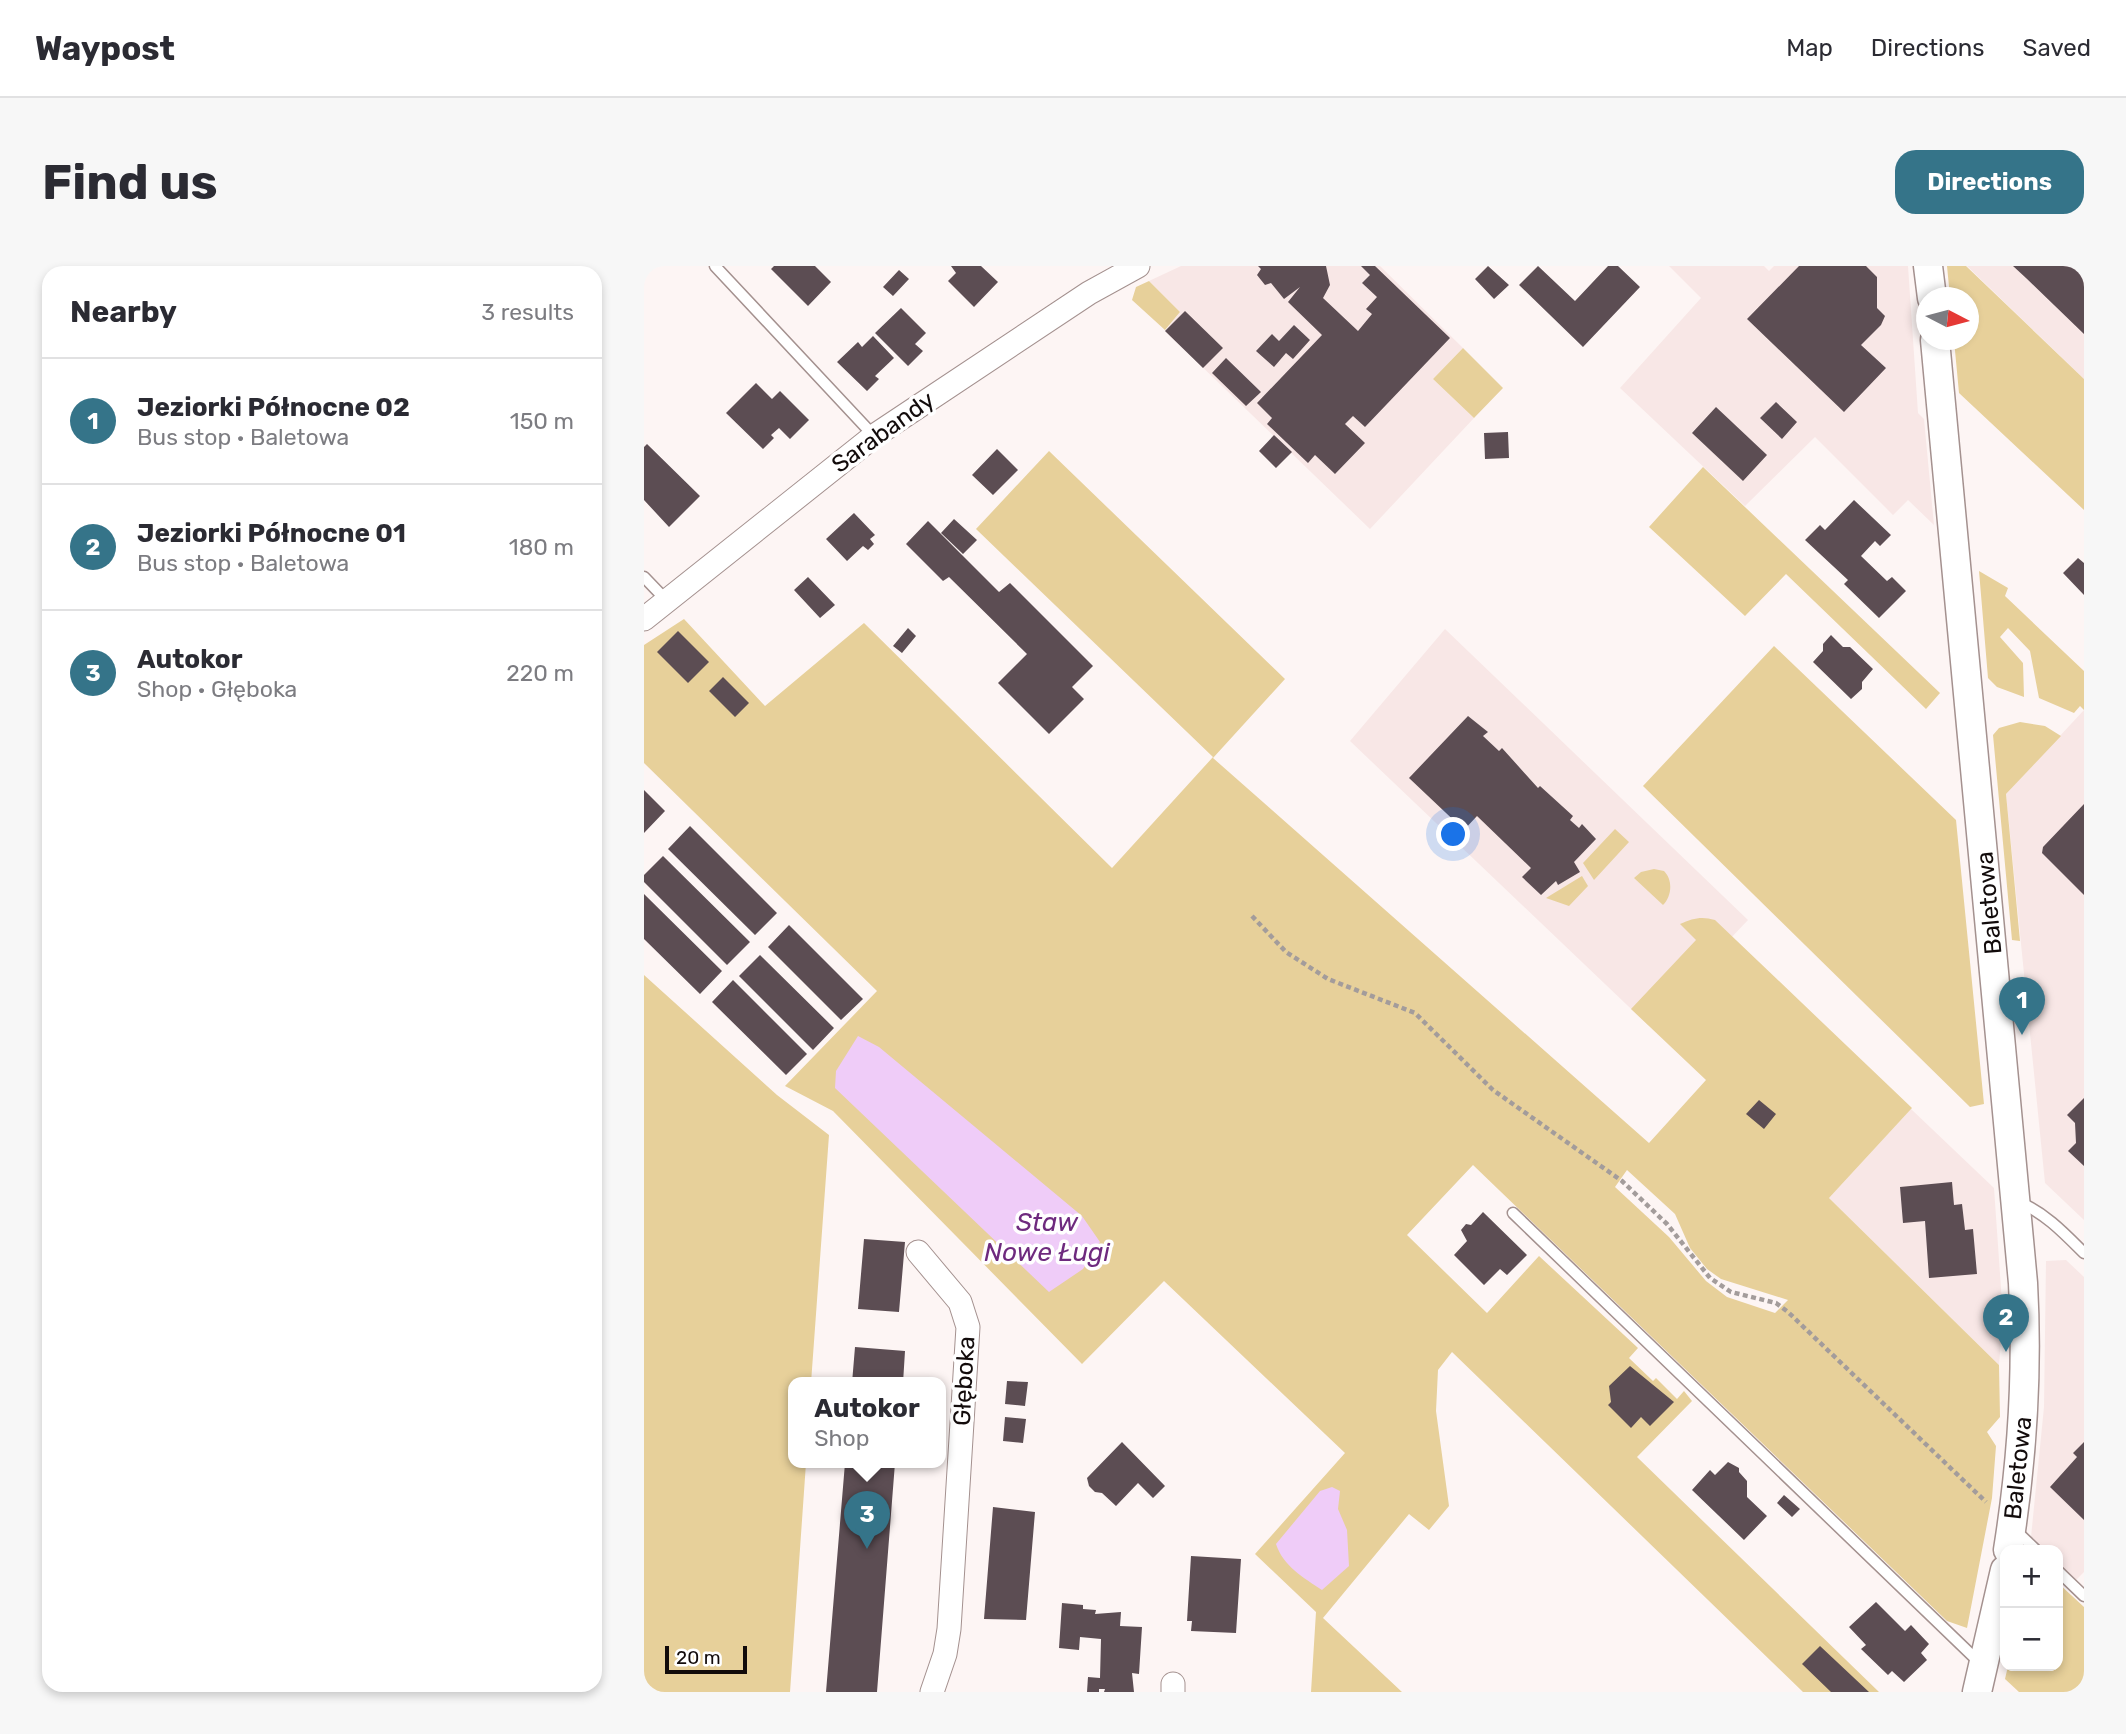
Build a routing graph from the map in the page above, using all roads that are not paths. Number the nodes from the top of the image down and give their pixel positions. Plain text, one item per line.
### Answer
1 (715, 266) edge
2 (1138, 266) edge
3 (1928, 266) edge
4 (1930, 287) edge
5 (1937, 350) edge
6 (874, 436) junction
7 (644, 577) edge
8 (668, 602) junction
9 (644, 619) edge
10 (2017, 1201) junction
11 (1513, 1213) dead end
12 (918, 1252) dead end
13 (2084, 1253) edge
14 (2010, 1539) edge
15 (2063, 1576) edge
16 (2000, 1592) edge
17 (2084, 1597) edge
18 (1980, 1679) edge
19 (932, 1692) edge

1 - 6 lane
2 - 6 street, Sarabandy
3 - 4 street
5 - 10 street, Baletowa
6 - 8 street, Sarabandy
7 - 8 lane
8 - 9 street, Sarabandy
10 - 13 lane
10 - 14 street, Baletowa
11 - 18 lane
12 - 19 street, Głęboka
15 - 17 lane
16 - 18 street

